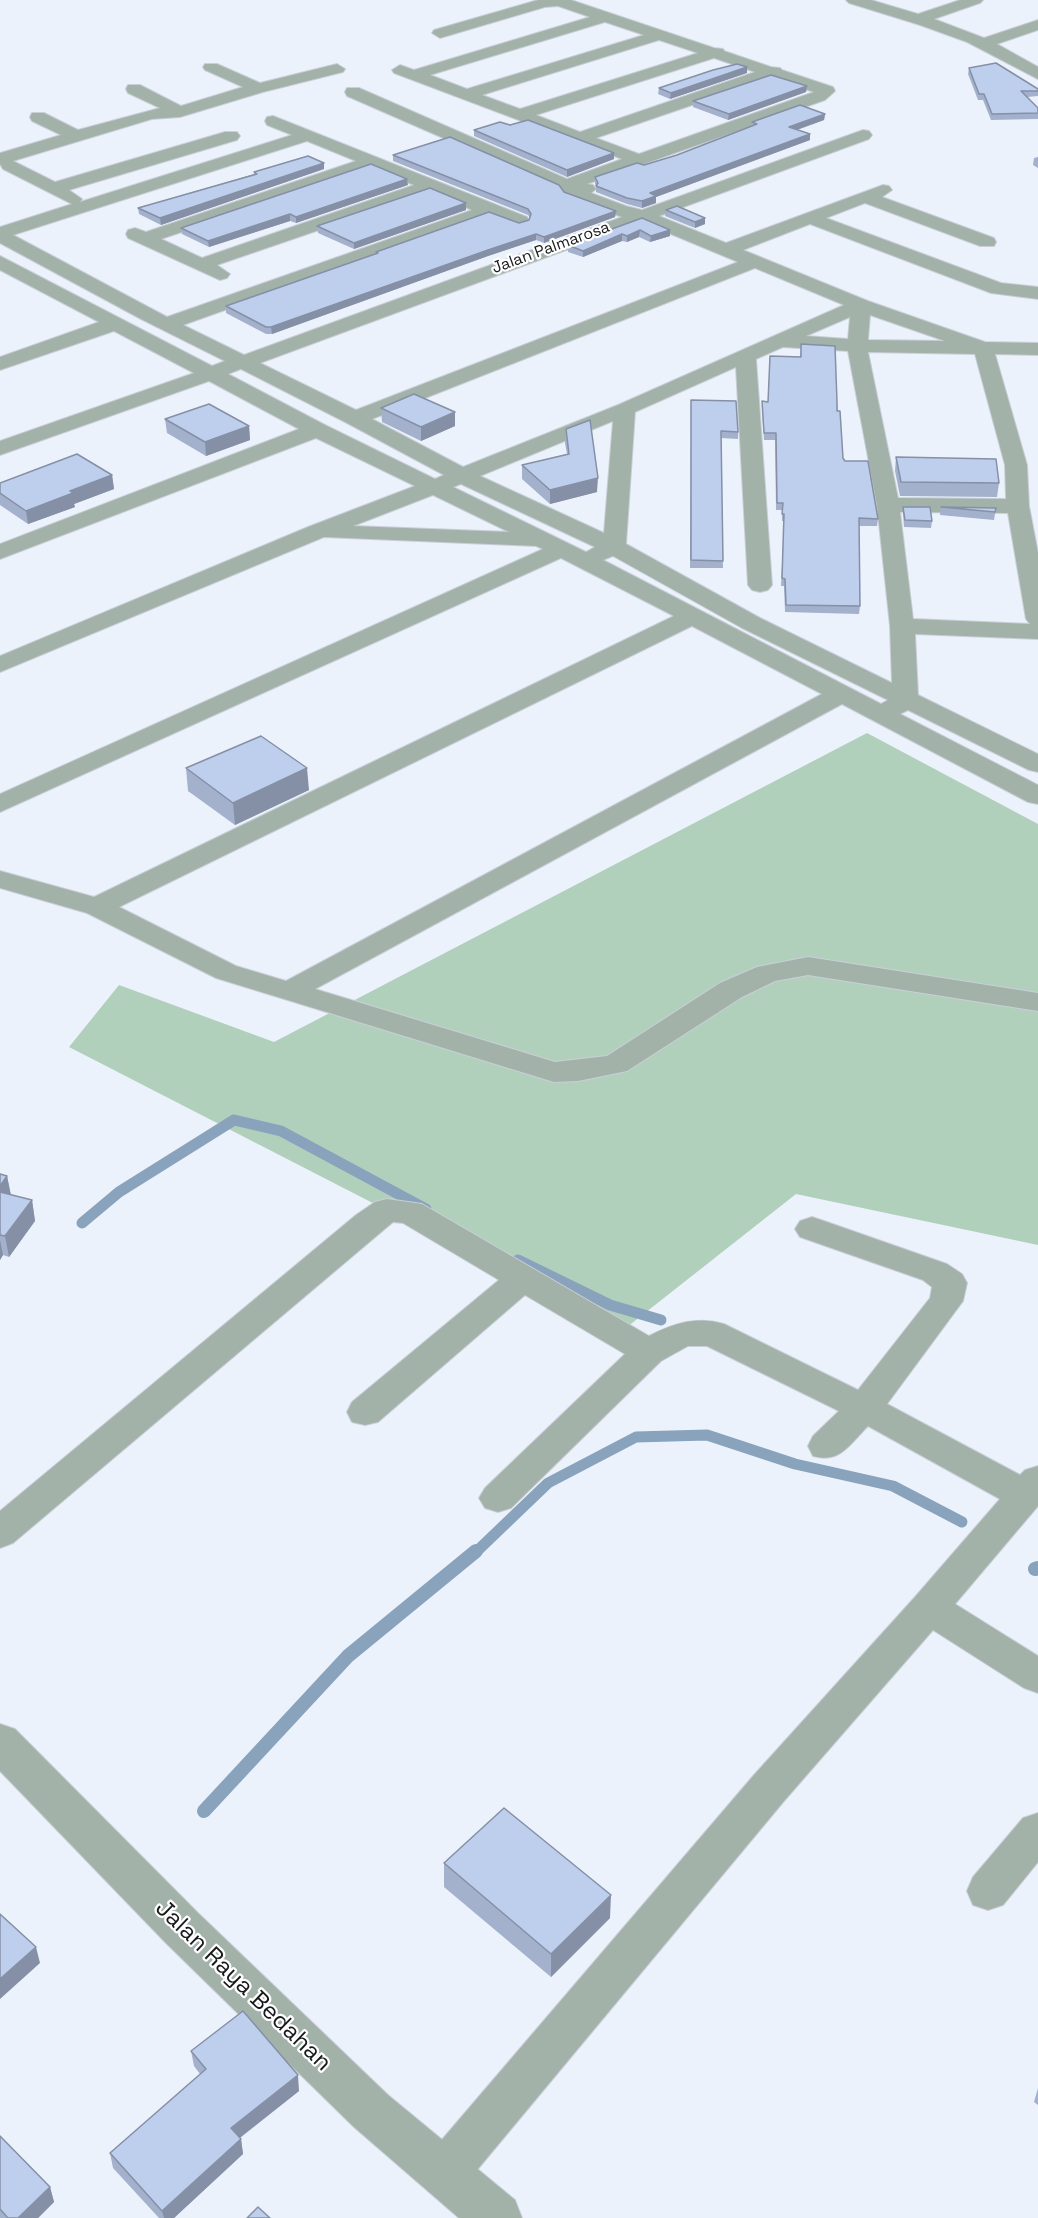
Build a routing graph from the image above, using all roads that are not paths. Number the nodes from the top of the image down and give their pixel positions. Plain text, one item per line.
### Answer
1 (854, 0) edge
2 (975, 0) edge
3 (608, 16) junction
4 (919, 19) junction
5 (1038, 25) edge
6 (440, 33) dead end
7 (662, 34) junction
8 (982, 44) junction
9 (717, 52) junction
10 (211, 67) dead end
11 (337, 69) dead end
12 (774, 71) junction
13 (1038, 74) edge
14 (258, 88) junction
15 (134, 90) dead end
16 (353, 92) dead end
17 (466, 94) junction
18 (667, 107) junction
19 (180, 112) junction
20 (520, 115) junction
21 (38, 117) dead end
22 (273, 121) dead end
23 (118, 125) junction
24 (725, 129) junction
25 (138, 134) dead end
26 (309, 135) junction
27 (862, 135) dead end
28 (76, 136) junction
29 (231, 136) junction
30 (579, 138) junction
31 (157, 142) dead end
32 (251, 145) dead end
33 (176, 151) junction
34 (637, 159) junction
35 (371, 162) junction
36 (2, 163) edge
37 (566, 185) junction
38 (430, 186) junction
39 (55, 188) junction
40 (74, 200) dead end
41 (489, 210) junction
42 (641, 215) junction
43 (810, 218) junction
44 (520, 221) edge
45 (294, 232) junction
46 (0, 234) edge
47 (987, 242) dead end
48 (724, 250) junction
49 (353, 258) junction
50 (0, 262) edge
51 (754, 262) junction
52 (203, 264) junction
53 (253, 292) junction
54 (1038, 293) edge
55 (861, 305) junction
56 (114, 324) junction
57 (166, 324) junction
58 (780, 341) junction
59 (857, 346) junction
60 (983, 348) junction
61 (1038, 350) edge
62 (747, 356) junction
63 (239, 362) junction
64 (0, 364) edge
65 (210, 374) junction
66 (625, 409) junction
67 (355, 418) junction
68 (317, 430) junction
69 (0, 448) edge
70 (879, 462) junction
71 (902, 463) edge
72 (993, 464) edge
73 (1016, 465) junction
74 (462, 476) junction
75 (434, 487) junction
76 (888, 506) junction
77 (1018, 506) junction
78 (316, 532) junction
79 (551, 545) junction
80 (615, 546) junction
81 (0, 552) edge
82 (584, 560) junction
83 (760, 585) dead end
84 (691, 617) junction
85 (1038, 619) edge
86 (902, 626) junction
87 (1038, 632) edge
88 (0, 665) edge
89 (841, 694) junction
90 (906, 700) junction
91 (883, 714) junction
92 (1038, 764) edge
93 (1038, 796) edge
94 (0, 804) edge
95 (0, 879) edge
96 (97, 907) junction
97 (290, 991) junction
98 (1038, 1002) edge
99 (812, 1229) dead end
100 (523, 1278) junction
101 (649, 1352) junction
102 (864, 1408) junction
103 (365, 1412) dead end
104 (826, 1446) dead end
105 (1032, 1487) edge
106 (498, 1498) dead end
107 (0, 1533) edge
108 (929, 1608) junction
109 (1038, 1676) edge
110 (0, 1742) edge
111 (1038, 1831) edge
112 (988, 1891) dead end
113 (445, 2172) junction
114 (498, 2218) edge

1 - 4 street
2 - 4 street
3 - 6 street
3 - 7 street
3 - 17 street
4 - 8 street
5 - 8 street
7 - 9 street
7 - 17 street
8 - 13 street
9 - 12 street
9 - 20 street
10 - 14 street
11 - 14 street
12 - 18 street
12 - 24 street
14 - 19 street
15 - 19 street
16 - 37 street
17 - 20 street
18 - 24 street
18 - 30 street
19 - 23 street
19 - 29 street
20 - 30 street
21 - 28 street
22 - 26 street
23 - 25 street
23 - 28 street
24 - 34 street
26 - 35 street
26 - 46 street
27 - 42 street, Jalan Palmarosa
28 - 36 street
29 - 32 street
29 - 33 street
30 - 34 street
31 - 33 street
33 - 39 street
34 - 37 street
35 - 38 street
35 - 52 street
36 - 39 street
37 - 42 street
38 - 41 street
38 - 45 street
39 - 40 street
41 - 44 street
41 - 49 street
42 - 48 street
42 - 63 street, Jalan Palmarosa
43 - 47 street
43 - 48 street
43 - 54 street
45 - 49 street
45 - 52 street
46 - 57 street
48 - 51 street
49 - 53 street
50 - 56 street
51 - 55 street
51 - 67 street
52 - 53 street
53 - 57 street
55 - 58 street
55 - 59 street
55 - 60 street
56 - 64 street
56 - 65 street
57 - 63 street
58 - 59 street
58 - 62 street
59 - 60 street
59 - 70 street
60 - 61 street
60 - 73 street
62 - 66 street
62 - 83 street
63 - 65 street, Jalan Palmarosa
63 - 67 street
65 - 68 street
65 - 69 street, Jalan Palmarosa
66 - 74 street
66 - 80 street
67 - 74 street
68 - 75 street
68 - 81 street
70 - 71 street
70 - 76 street
72 - 73 street
73 - 77 street
74 - 75 street
74 - 80 street
75 - 78 street
75 - 79 street
76 - 77 street
76 - 86 street
77 - 85 street
78 - 79 street
78 - 88 street
79 - 82 street
79 - 94 street
80 - 82 street
80 - 90 street
82 - 84 street
84 - 89 street
84 - 96 street
86 - 87 street
86 - 90 street
89 - 91 street
89 - 97 street
90 - 91 street
90 - 92 street
91 - 93 street
95 - 96 street
96 - 97 street
97 - 98 street
99 - 102 street
100 - 101 street
100 - 103 street
100 - 107 street
101 - 102 street
101 - 106 street
102 - 104 street
102 - 105 street
105 - 108 street
108 - 109 street
108 - 113 street
110 - 113 street, Jalan Raya Bedahan
111 - 112 street
113 - 114 street, Jalan Raya Bedahan

